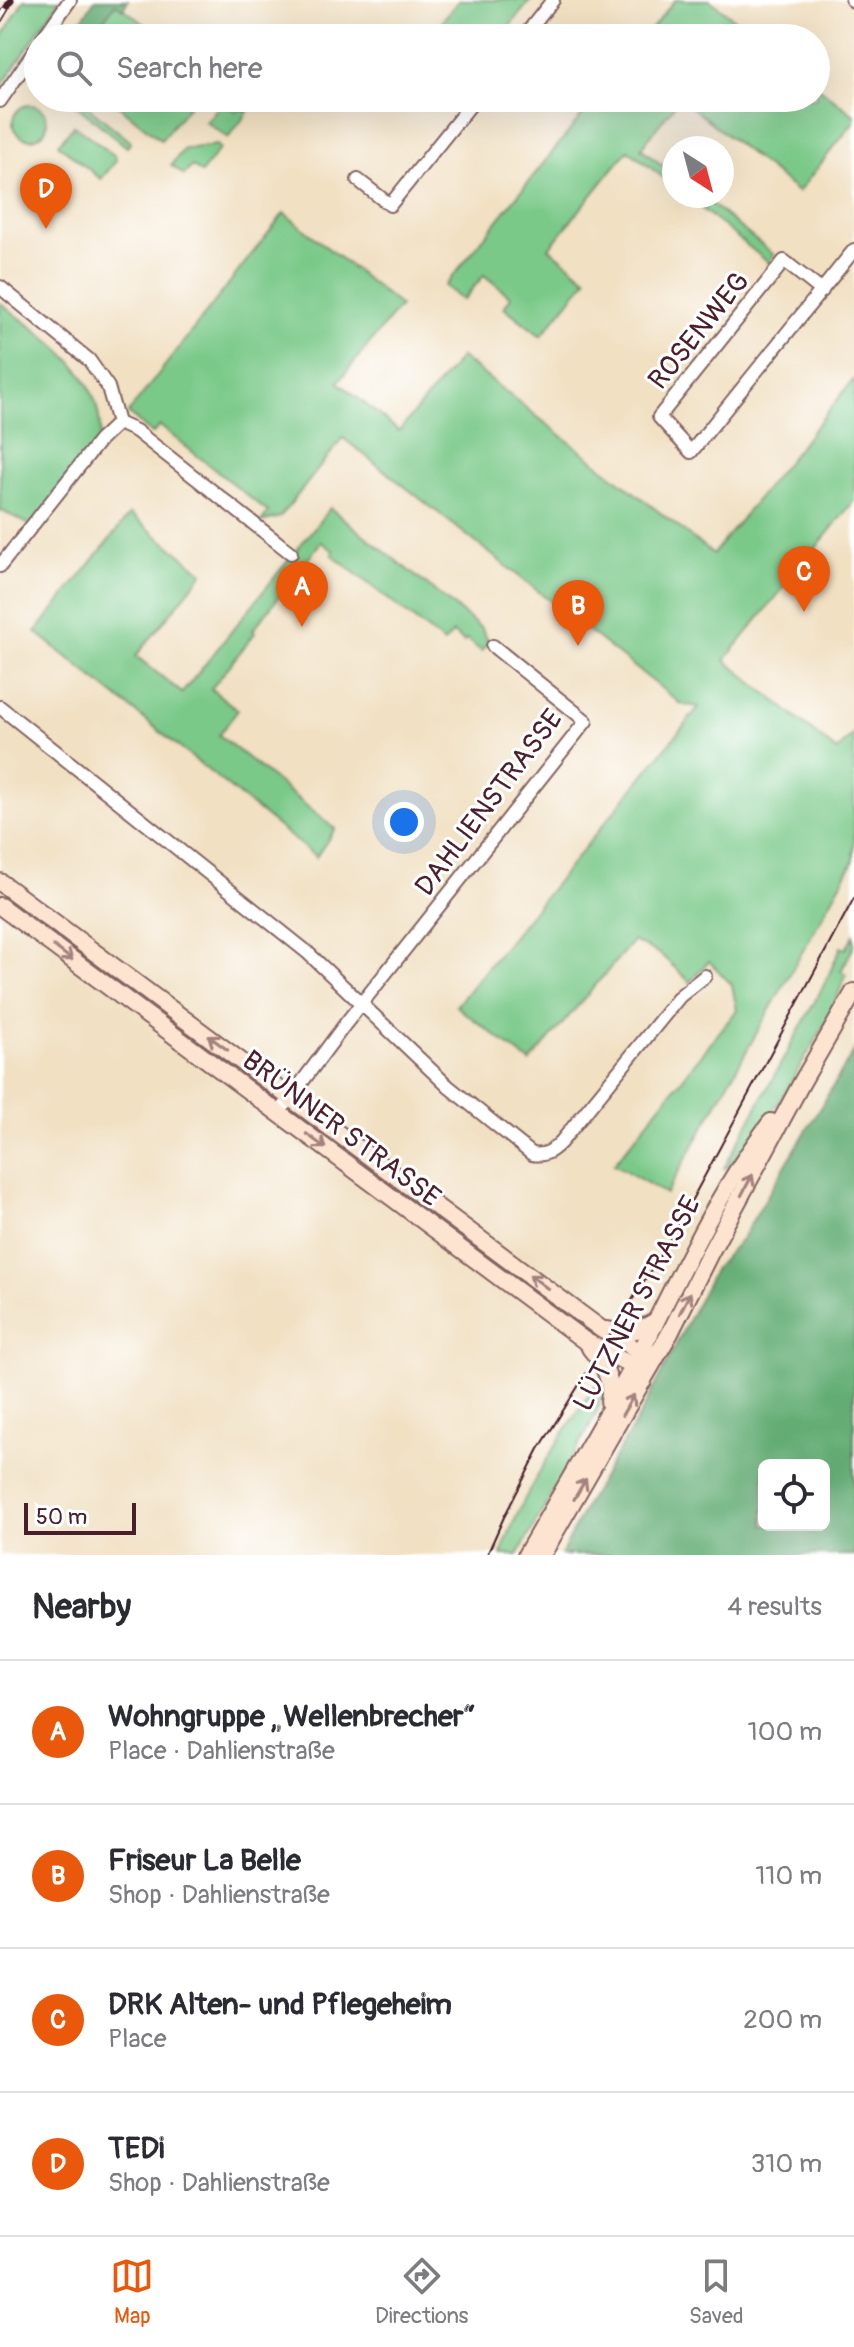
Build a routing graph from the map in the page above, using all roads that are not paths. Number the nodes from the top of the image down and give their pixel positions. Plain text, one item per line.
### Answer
1 (70, 0) edge
2 (553, 0) edge
3 (53, 24) edge
4 (534, 24) edge
5 (24, 66) edge
6 (0, 101) edge
7 (465, 112) edge
8 (358, 180) dead end
9 (854, 250) edge
10 (0, 287) edge
11 (822, 291) junction
12 (118, 423) junction
13 (291, 553) dead end
14 (0, 566) edge
15 (493, 646) dead end
16 (0, 707) edge
17 (0, 882) edge
18 (0, 906) edge
19 (705, 976) dead end
20 (854, 992) edge
21 (362, 1003) junction
22 (802, 1082) junction
23 (291, 1097) junction
24 (279, 1113) junction
25 (654, 1322) junction
26 (601, 1329) junction
27 (585, 1341) junction
28 (659, 1351) junction
29 (639, 1360) junction
30 (643, 1381) junction
31 (607, 1412) junction
32 (526, 1555) edge
33 (542, 1555) edge

1 - 3 street
2 - 4 street
5 - 6 street
7 - 8 street
9 - 11 street, ROSENWEG
10 - 12 street
11 - 11 street, ROSENWEG
12 - 13 street
12 - 14 street
15 - 21 street, DAHLIENSTRASSE
16 - 21 street
23 -> 17 main road, BRÜNNER STRASSE
18 -> 24 main road, BRÜNNER STRASSE
19 - 21 street
20 - 22 main road, LÜTZNER STRASSE
21 - 23 street, DAHLIENSTRASSE
22 - 25 main road, LÜTZNER STRASSE
28 -> 22 main road, LÜTZNER STRASSE
23 - 24 street, DAHLIENSTRASSE
26 -> 23 main road, BRÜNNER STRASSE
24 -> 27 main road, BRÜNNER STRASSE
25 - 26 main road
25 - 29 main road, LÜTZNER STRASSE
26 - 29 main road, BRÜNNER STRASSE
27 - 29 main road, BRÜNNER STRASSE
27 - 31 main road
28 - 29 main road
28 - 30 main road, LÜTZNER STRASSE
29 - 30 main road
29 - 31 main road, LÜTZNER STRASSE
33 -> 30 main road, LÜTZNER STRASSE
31 - 32 main road, LÜTZNER STRASSE

